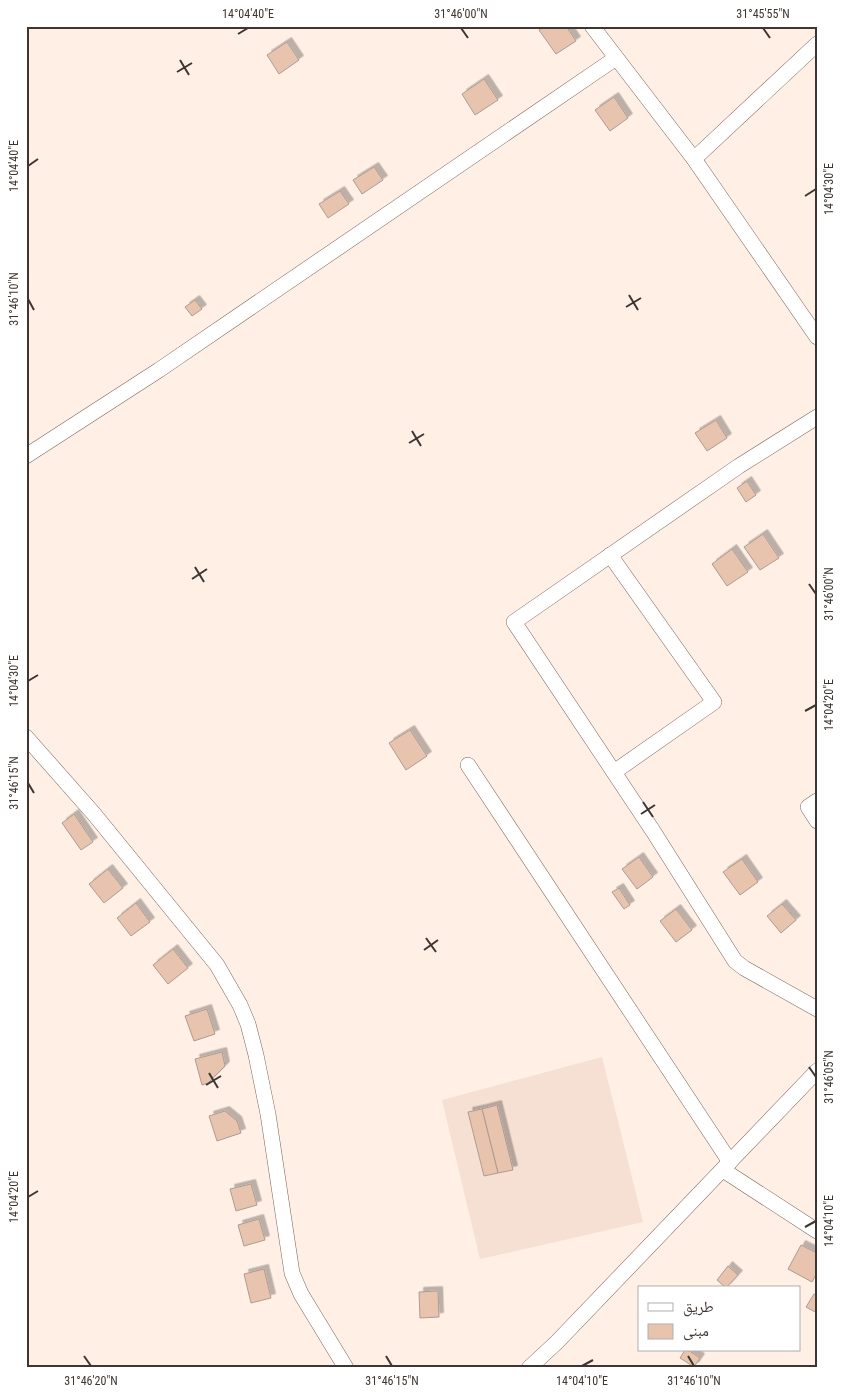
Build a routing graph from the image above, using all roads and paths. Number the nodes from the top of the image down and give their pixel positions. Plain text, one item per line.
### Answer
1 (592, 26) edge
2 (817, 44) edge
3 (616, 58) junction
4 (694, 159) junction
5 (817, 337) edge
6 (817, 417) edge
7 (26, 456) edge
8 (610, 555) junction
9 (26, 737) edge
10 (468, 765) dead end
11 (614, 772) junction
12 (817, 801) edge
13 (817, 820) edge
14 (817, 1009) edge
15 (817, 1071) edge
16 (726, 1166) junction
17 (817, 1231) edge
18 (346, 1368) edge
19 (529, 1368) edge

1 - 3 street
2 - 4 street
3 - 4 street
3 - 7 street
4 - 5 street
6 - 8 street
8 - 11 street
8 - 11 street
9 - 18 street
10 - 16 street
11 - 14 street
12 - 13 street
15 - 16 street
16 - 17 street
16 - 19 street

